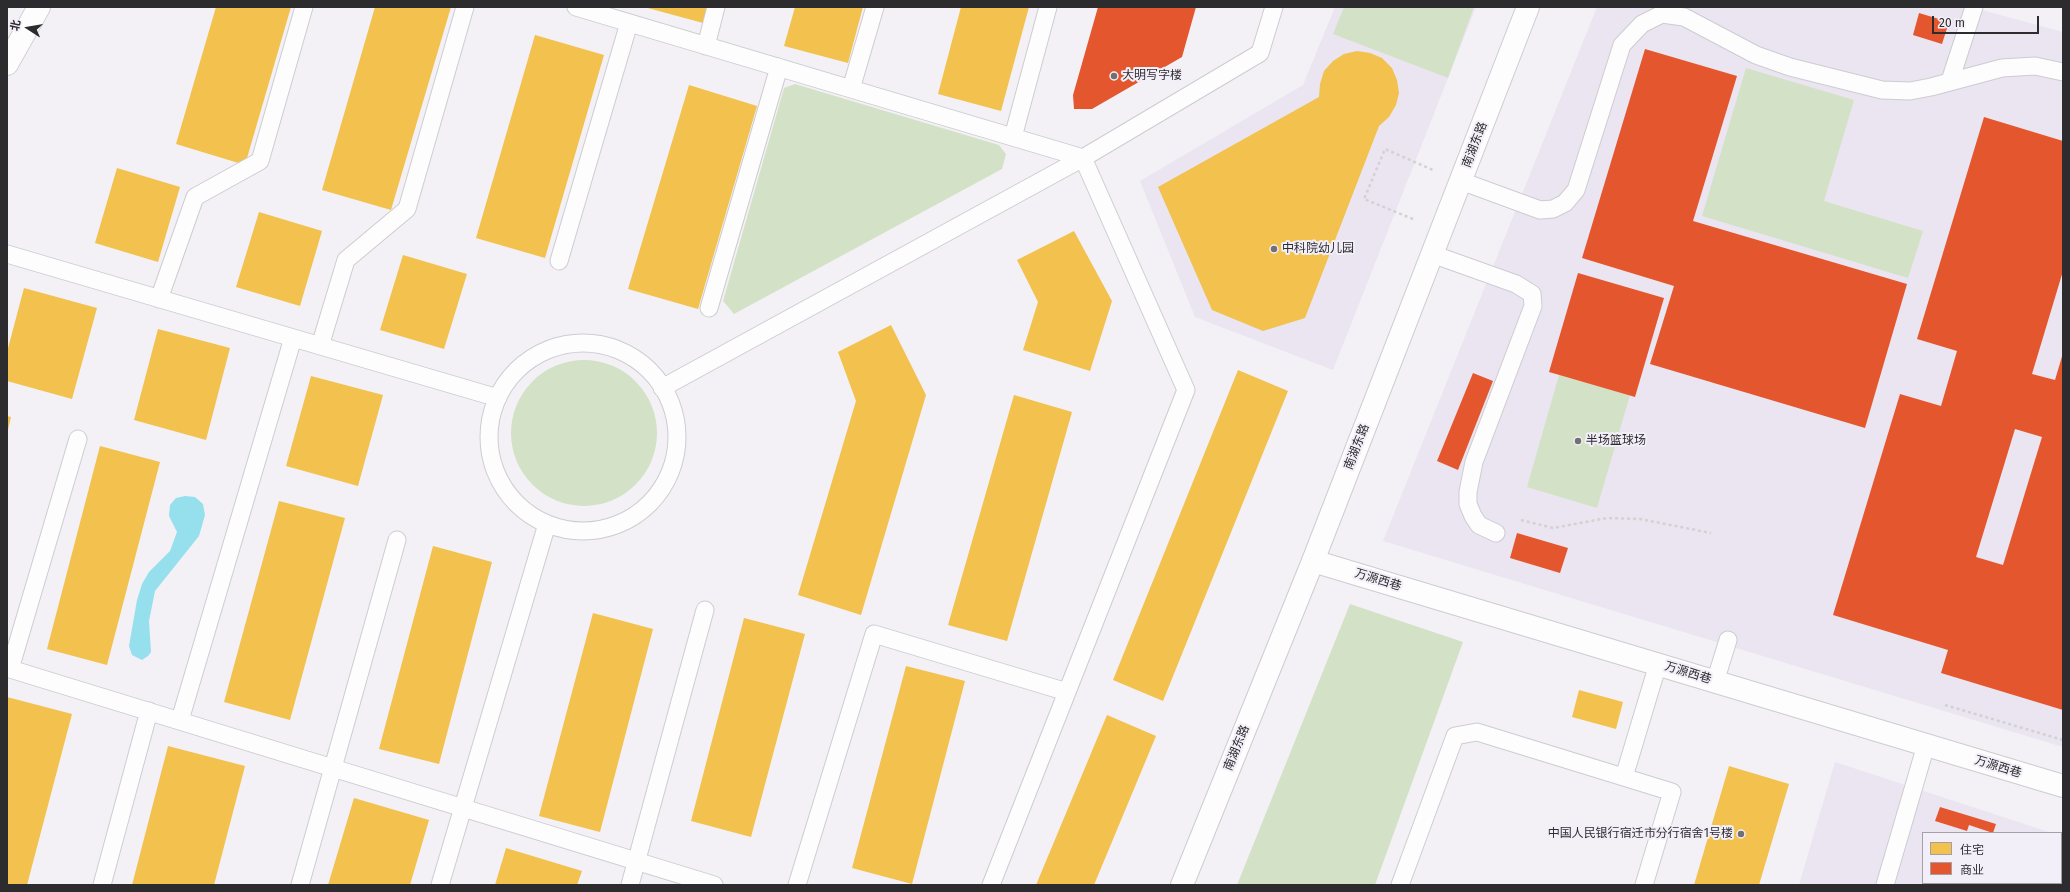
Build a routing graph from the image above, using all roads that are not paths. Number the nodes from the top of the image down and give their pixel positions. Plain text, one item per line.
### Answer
1 (39, 7) edge
2 (304, 7) edge
3 (465, 7) edge
4 (576, 7) edge
5 (716, 7) edge
6 (875, 7) edge
7 (1048, 7) edge
8 (1274, 7) edge
9 (1528, 7) edge
10 (1974, 7) edge
11 (629, 23) junction
12 (706, 46) junction
13 (7, 64) edge
14 (778, 67) junction
15 (2063, 72) edge
16 (1950, 81) junction
17 (851, 88) junction
18 (1013, 137) junction
19 (1083, 158) junction
20 (1461, 181) junction
21 (7, 254) edge
22 (1432, 254) junction
23 (559, 261) dead end
24 (159, 299) junction
25 (709, 308) dead end
26 (293, 338) junction
27 (320, 346) junction
28 (662, 388) junction
29 (498, 398) junction
30 (78, 439) dead end
31 (547, 524) junction
32 (1496, 533) dead end
33 (397, 540) dead end
34 (1313, 561) junction
35 (705, 610) dead end
36 (1728, 640) dead end
37 (1658, 664) junction
38 (9, 668) edge
39 (1715, 682) junction
40 (1067, 692) junction
41 (148, 711) junction
42 (180, 720) junction
43 (1926, 745) junction
44 (333, 767) junction
45 (1624, 777) junction
46 (2063, 786) edge
47 (463, 807) junction
48 (638, 861) junction
49 (102, 885) edge
50 (300, 885) edge
51 (440, 885) edge
52 (630, 885) edge
53 (714, 885) edge
54 (797, 885) edge
55 (991, 885) edge
56 (1182, 885) edge
57 (1400, 885) edge
58 (1644, 885) edge
59 (1885, 885) edge

1 - 13 street
2 - 24 lane
3 - 27 lane
4 - 11 lane
5 - 12 lane
6 - 17 lane
7 - 18 lane
8 - 19 lane
9 - 20 street, 南湖东路
10 - 16 lane
11 - 12 lane
11 - 23 lane
12 - 14 lane
14 - 17 lane
14 - 25 lane
15 - 16 lane
16 - 20 lane
17 - 18 lane
18 - 19 lane
19 - 28 lane
19 - 40 lane
20 - 22 street, 南湖东路
21 - 24 lane
22 - 32 lane
22 - 34 street, 南湖东路
24 - 26 lane
26 - 27 lane
26 - 42 lane
27 - 29 lane
28 - 29 lane
28 - 31 lane
29 - 31 lane
30 - 38 lane
31 - 47 lane
33 - 44 lane
34 - 37 street, 万源西巷
34 - 56 street, 南湖东路
35 - 48 lane
36 - 39 lane
37 - 39 street, 万源西巷
37 - 45 lane
38 - 41 lane
39 - 43 street, 万源西巷
40 - 54 lane
40 - 55 lane
41 - 42 lane
41 - 49 lane
42 - 44 lane
43 - 46 street, 万源西巷
43 - 59 lane
44 - 47 lane
44 - 50 lane
45 - 57 lane
45 - 58 lane
47 - 48 lane
47 - 51 lane
48 - 52 lane
48 - 53 lane

